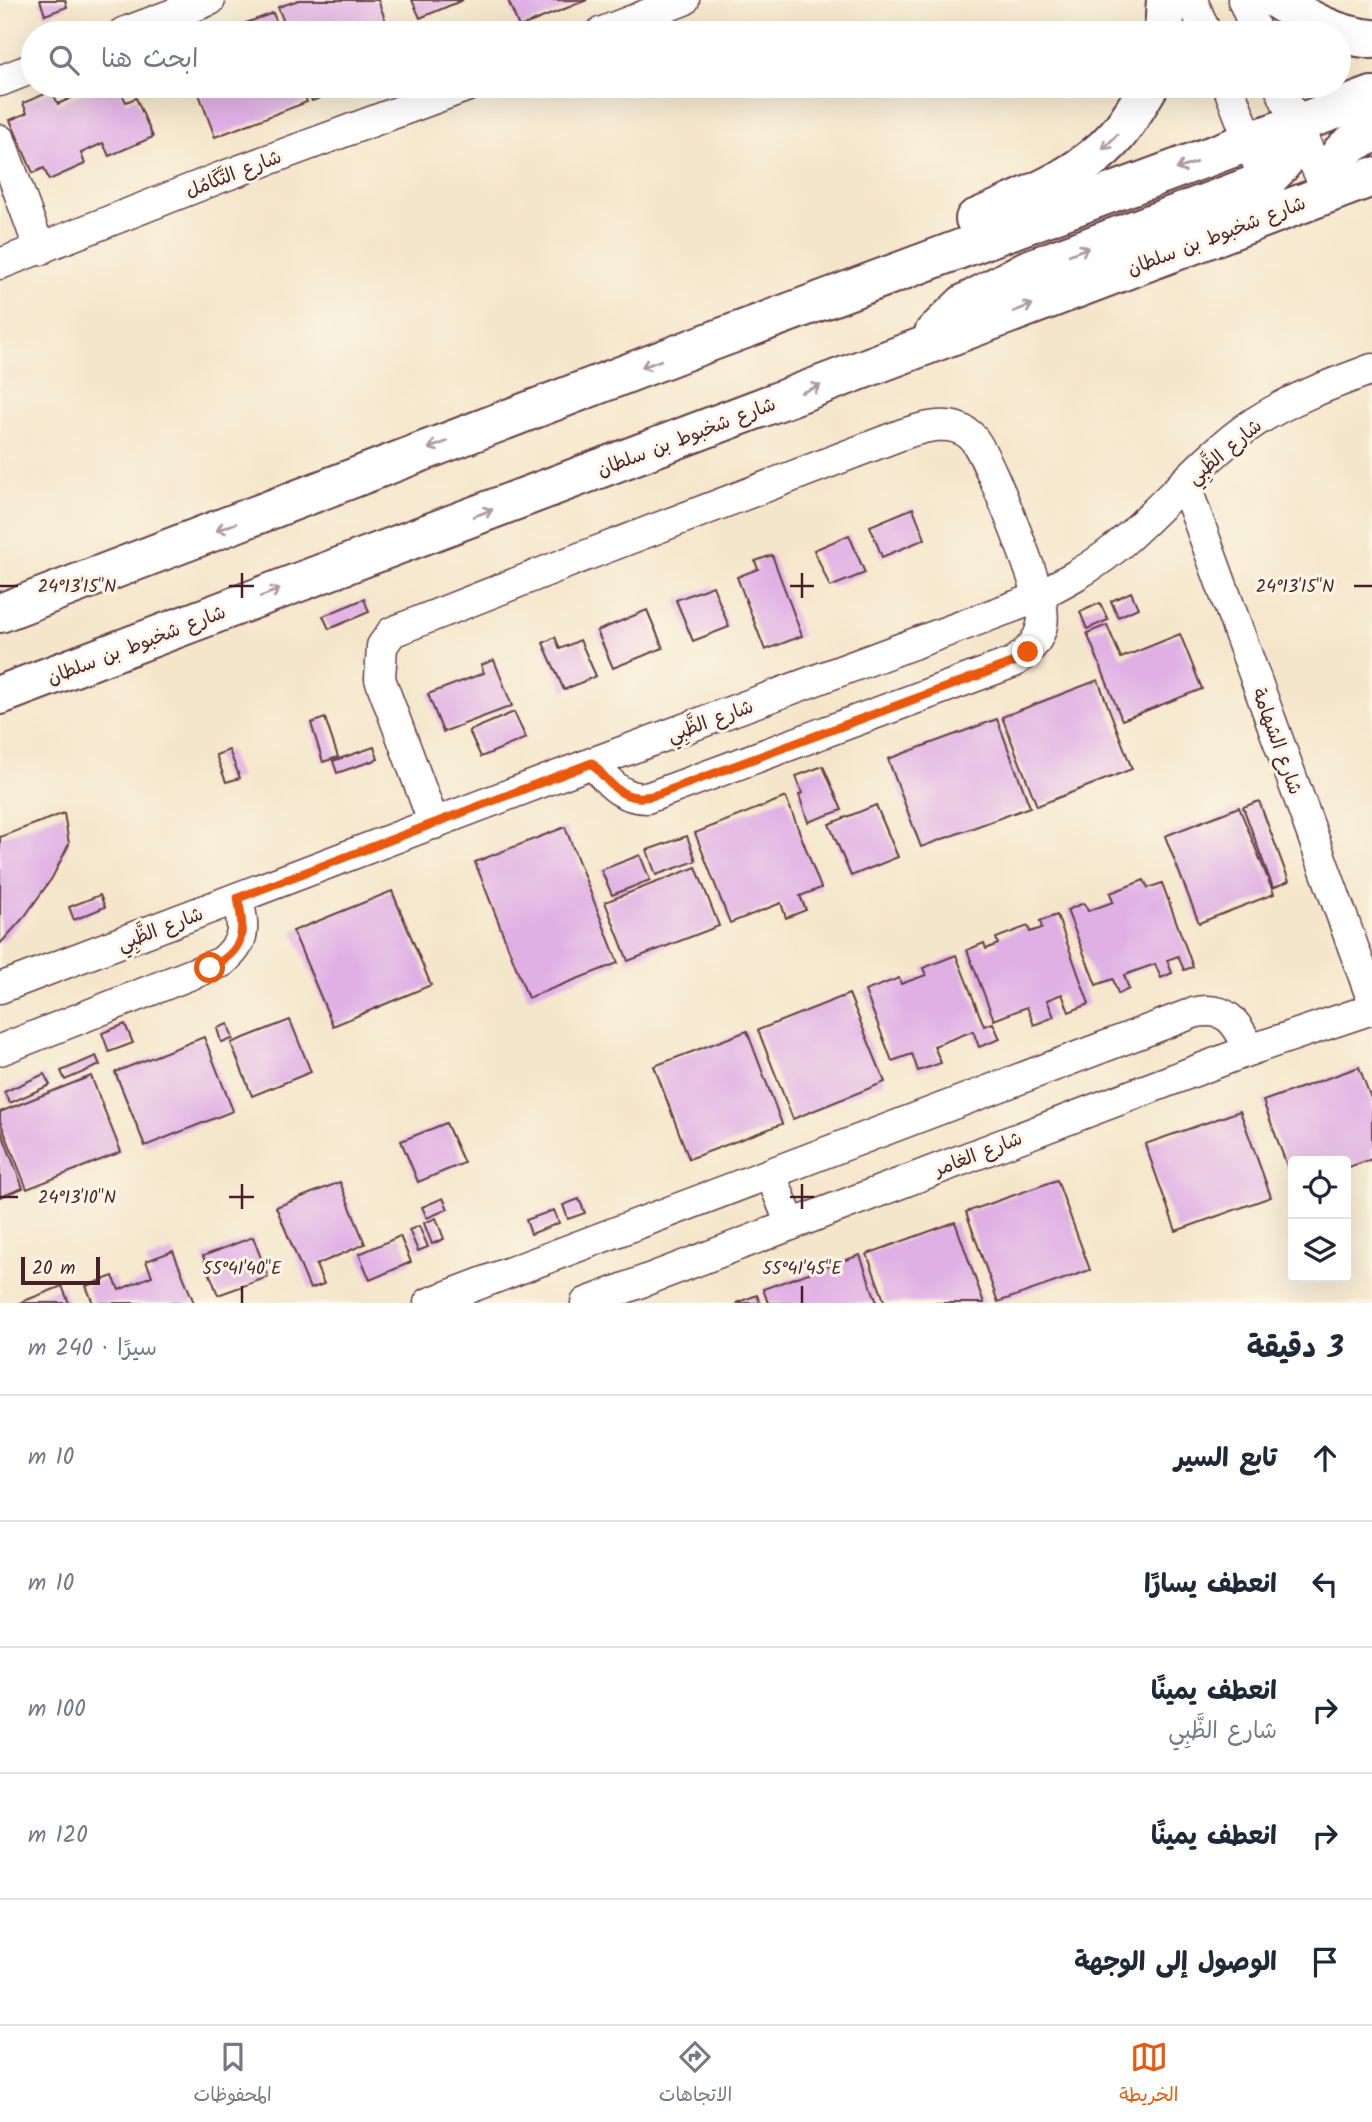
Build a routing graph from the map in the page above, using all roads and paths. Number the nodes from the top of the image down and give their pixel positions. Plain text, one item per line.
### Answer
1 (209, 0) edge
2 (684, 0) edge
3 (1166, 0) edge
4 (1192, 0) edge
5 (1243, 0) edge
6 (1276, 0) edge
7 (154, 21) edge
8 (631, 21) edge
9 (1165, 21) edge
10 (1201, 21) edge
11 (1252, 21) edge
12 (1312, 21) edge
13 (1351, 34) edge
14 (1372, 39) edge
15 (21, 73) edge
16 (0, 81) edge
17 (1372, 96) edge
18 (436, 98) edge
19 (1142, 98) edge
20 (1233, 98) edge
21 (1285, 98) edge
22 (1297, 124) junction
23 (1372, 134) edge
24 (0, 139) edge
25 (1250, 142) junction
26 (1347, 186) edge
27 (1270, 197) junction
28 (40, 250) junction
29 (0, 264) edge
30 (691, 349) junction
31 (1372, 369) edge
32 (1185, 484) junction
33 (1039, 596) junction
34 (0, 613) edge
35 (0, 695) edge
36 (592, 763) junction
37 (434, 824) junction
38 (238, 898) junction
39 (0, 989) edge
40 (1372, 999) edge
41 (1372, 1009) edge
42 (0, 1050) edge
43 (1250, 1050) junction
44 (771, 1175) junction
45 (791, 1225) junction
46 (429, 1303) edge
47 (586, 1303) edge

1 - 7 street
2 - 8 street
3 - 9 main road
4 - 10 street
5 - 11 street
6 - 12 main road
13 - 14 main road
15 - 16 street
17 - 22 main road
18 - 28 street, شارع التَّكَامُل
19 -> 30 main road
20 - 25 street
21 - 22 street
22 - 25 main road
22 - 26 street
22 - 27 main road
23 - 26 main road
24 - 28 street
25 - 27 street
25 -> 30 main road
26 - 27 main road, شارع شخبوط بن سلطان
35 -> 27 main road, شارع شخبوط بن سلطان
28 - 29 street, شارع التَّكَامُل
30 -> 34 main road
31 - 32 street, شارع الظَّبِي
32 - 33 street, شارع الظَّبِي
32 - 40 street, شارع الشهامة
33 - 36 street, شارع الظَّبِي
33 - 36 street
33 - 37 street
36 - 37 street, شارع الظَّبِي
37 - 38 street, شارع الظَّبِي
38 - 39 street, شارع الظَّبِي
38 - 42 street
41 - 43 street, شارع الغامر
43 - 44 street
43 - 45 street, شارع الغامر
44 - 45 street
44 - 46 street
45 - 47 street, شارع الغامر

